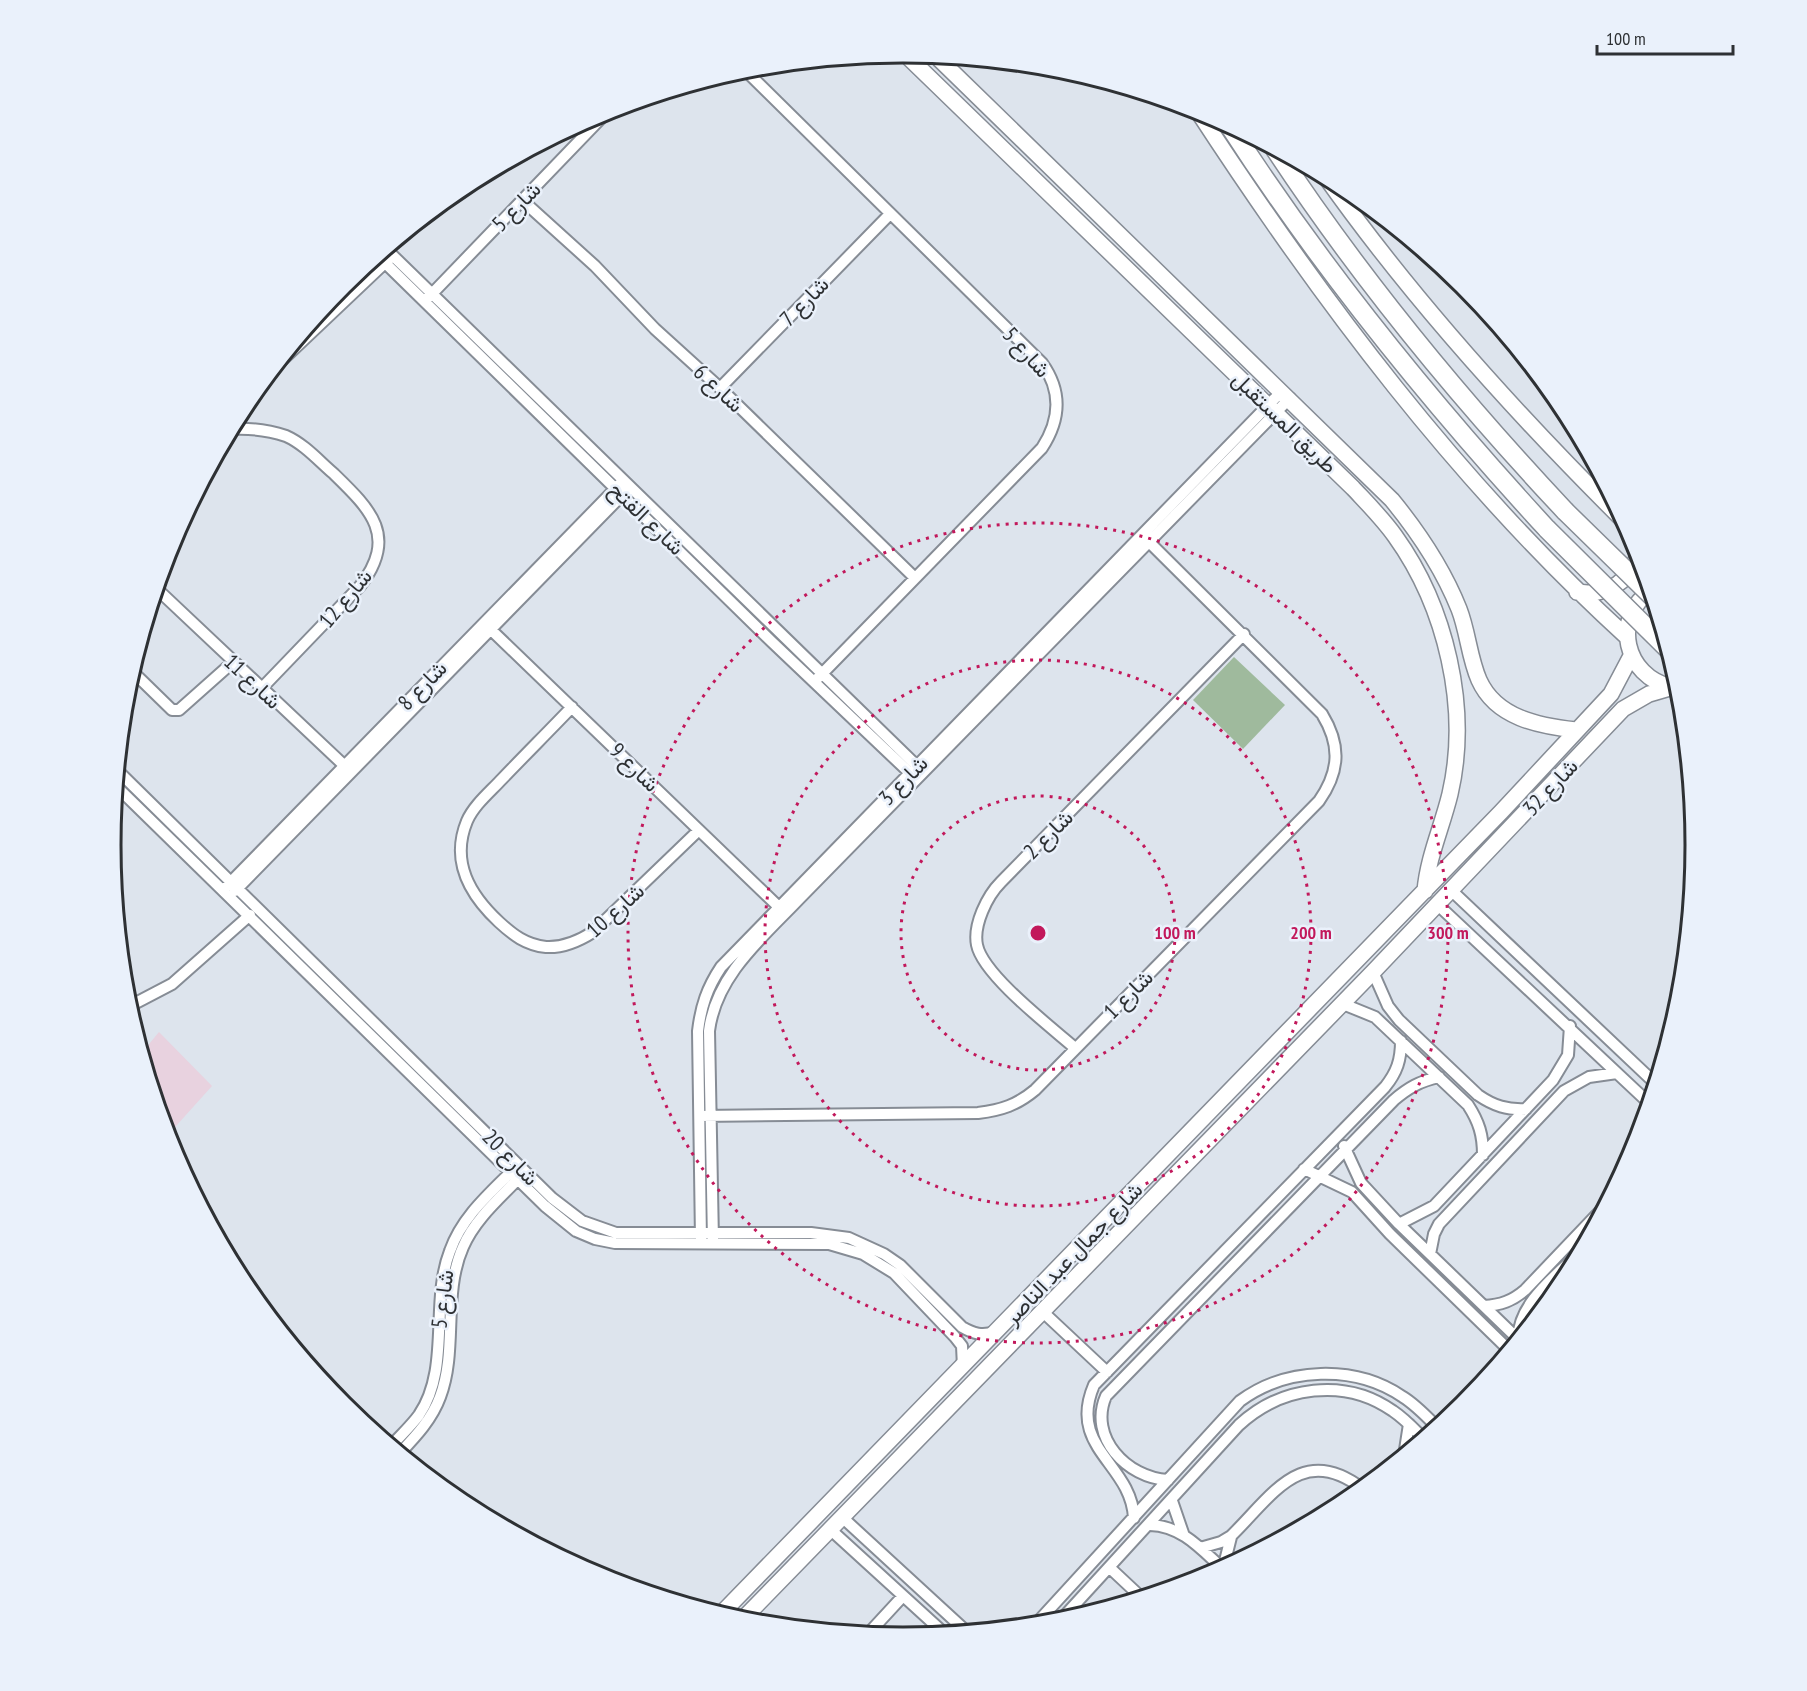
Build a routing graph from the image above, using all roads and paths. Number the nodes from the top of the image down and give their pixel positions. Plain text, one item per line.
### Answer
1 (916, 63) edge
2 (945, 65) edge
3 (753, 78) edge
4 (1207, 125) edge
5 (591, 129) edge
6 (1238, 139) edge
7 (1284, 162) edge
8 (1340, 196) edge
9 (522, 200) junction
10 (889, 215) junction
11 (387, 257) edge
12 (427, 298) junction
13 (720, 388) junction
14 (1286, 394) junction
15 (1272, 409) junction
16 (242, 429) edge
17 (622, 488) junction
18 (1607, 504) edge
19 (1146, 539) junction
20 (1633, 565) edge
21 (915, 578) junction
22 (1641, 585) edge
23 (1577, 592) junction
24 (163, 595) edge
25 (1645, 597) edge
26 (486, 625) junction
27 (1244, 634) junction
28 (1627, 637) junction
29 (1658, 639) edge
30 (1631, 656) junction
31 (233, 662) junction
32 (140, 678) edge
33 (817, 678) junction
34 (1669, 684) edge
35 (261, 689) junction
36 (1670, 689) edge
37 (1611, 693) junction
38 (572, 707) junction
39 (1623, 709) junction
40 (1576, 730) junction
41 (347, 768) junction
42 (917, 773) junction
43 (125, 778) edge
44 (123, 792) edge
45 (699, 830) junction
46 (230, 889) junction
47 (1425, 891) junction
48 (1452, 891) junction
49 (1438, 904) junction
50 (782, 910) junction
51 (249, 915) junction
52 (1374, 972) junction
53 (137, 1002) edge
54 (1343, 1004) junction
55 (1405, 1026) junction
56 (1570, 1026) junction
57 (1398, 1038) junction
58 (1075, 1048) junction
59 (1617, 1072) junction
60 (1439, 1077) junction
61 (1650, 1078) edge
62 (1553, 1080) junction
63 (1564, 1091) junction
64 (1478, 1095) junction
65 (1644, 1098) edge
66 (1468, 1105) junction
67 (1526, 1109) junction
68 (705, 1116) junction
69 (1338, 1134) junction
70 (1345, 1149) junction
71 (1483, 1155) junction
72 (1159, 1165) junction
73 (1304, 1169) junction
74 (518, 1172) junction
75 (1174, 1176) junction
76 (1320, 1176) junction
77 (1361, 1183) junction
78 (1132, 1191) junction
79 (1352, 1192) junction
80 (1146, 1206) junction
81 (1434, 1206) junction
82 (1446, 1217) junction
83 (1589, 1222) edge
84 (1399, 1224) junction
85 (707, 1239) junction
86 (1430, 1254) junction
87 (1556, 1276) edge
88 (1525, 1290) junction
89 (1533, 1300) junction
90 (1484, 1306) junction
91 (1043, 1312) junction
92 (1520, 1327) edge
93 (998, 1331) junction
94 (1514, 1335) edge
95 (1505, 1346) edge
96 (963, 1366) junction
97 (1107, 1372) junction
98 (1432, 1422) edge
99 (1409, 1424) junction
100 (1419, 1434) edge
101 (396, 1441) edge
102 (1406, 1445) edge
103 (405, 1448) edge
104 (1119, 1457) junction
105 (1108, 1465) junction
106 (1167, 1480) junction
107 (1355, 1484) edge
108 (1172, 1501) junction
109 (843, 1518) junction
110 (1134, 1518) junction
111 (1150, 1525) junction
112 (831, 1530) junction
113 (1183, 1533) junction
114 (1231, 1536) junction
115 (1200, 1548) junction
116 (1226, 1558) edge
117 (1216, 1562) edge
118 (1110, 1568) junction
119 (1136, 1592) edge
120 (903, 1596) junction
121 (727, 1607) edge
122 (1071, 1609) edge
123 (749, 1613) edge
124 (1044, 1615) edge
125 (960, 1626) edge
126 (875, 1627) edge
127 (937, 1627) edge

1 - 15 main road, طريق المستقبل
2 - 14 main road, طريق المستقبل
3 - 10 street, شارع 5
4 - 23 main road
5 - 9 street, شارع 5
6 - 29 highway, bridge
7 - 22 highway, bridge
8 - 18 main road
9 - 12 street, شارع 5
9 - 13 street, شارع 6
10 - 13 street, شارع 7
10 - 21 street, شارع 5
11 - 12 street, شارع الفتح
12 - 17 street, شارع الفتح
13 - 21 street, شارع 6
14 - 15 street, شارع 3
14 - 40 main road, طريق المستقبل
15 - 19 street, شارع 3
15 - 47 main road, طريق المستقبل
16 - 35 street, شارع 12
17 - 26 street, شارع 8
17 - 33 street, شارع الفتح
19 - 27 street, شارع 1
19 - 42 street, شارع 3
20 - 23 main road
21 - 33 street, شارع 5
23 - 28 main road
24 - 31 street, شارع 11
25 - 28 main road
26 - 38 street, شارع 9
26 - 41 street, شارع 8
27 - 58 street, شارع 1
27 - 58 street, شارع 2
28 - 30 main road
30 - 34 main road
30 - 37 main road, شارع 32
31 - 32 street
31 - 35 street, شارع 11
33 - 42 street, شارع الفتح
35 - 41 street, شارع 11
36 - 39 main road, شارع 32
37 - 39 main road
37 - 40 main road, شارع 32
38 - 45 street, شارع 9
38 - 45 street, شارع 10
39 - 48 main road, شارع 32
40 - 47 main road, شارع 32
41 - 46 street, شارع 8
42 - 50 street, شارع 3
43 - 46 street, شارع 20
44 - 46 street, شارع 20
45 - 50 street, شارع 9
46 - 51 street, شارع 20
46 - 74 street, شارع 20
47 - 72 main road, شارع جمال عبد الناصر
48 - 49 main road, شارع 32
48 - 61 street
49 - 52 main road, شارع جمال عبد الناصر
49 - 56 street
50 - 68 street, شارع 3
51 - 53 street
51 - 74 street, شارع 20
52 - 54 main road, شارع جمال عبد الناصر
52 - 55 street
54 - 57 street
54 - 75 main road, شارع جمال عبد الناصر
55 - 57 street
55 - 64 street
56 - 59 street
56 - 62 street
57 - 60 street
57 - 69 street
58 - 68 street, شارع 1
59 - 63 street
59 - 65 street
60 - 66 street
60 - 70 street
62 - 63 street
62 - 67 street
63 - 82 street
64 - 66 street
64 - 67 street
66 - 71 street
67 - 71 street
68 - 85 street, شارع 3
69 - 70 street
69 - 73 street
70 - 76 street
70 - 77 street
71 - 81 street
72 - 75 main road
72 - 78 main road, شارع جمال عبد الناصر
73 - 76 street
73 - 97 street
74 - 85 street, شارع 20
74 - 101 street, شارع 5
74 - 103 street, شارع 5
75 - 80 main road, شارع جمال عبد الناصر
76 - 79 street
76 - 104 street
77 - 79 street
77 - 84 street
78 - 80 main road
78 - 93 main road, شارع جمال عبد الناصر
79 - 95 street
80 - 91 main road, شارع جمال عبد الناصر
81 - 82 street
81 - 84 street
82 - 86 street
83 - 88 street
84 - 86 street
85 - 93 street, شارع 20
85 - 96 street, شارع 20
86 - 90 street
87 - 89 street
88 - 89 street
88 - 90 street
89 - 92 street
90 - 94 street
91 - 97 street
91 - 109 main road, شارع جمال عبد الناصر
93 - 96 main road, شارع جمال عبد الناصر
96 - 121 main road, شارع جمال عبد الناصر
97 - 105 street
98 - 106 street
99 - 100 street
99 - 102 street
99 - 108 street
104 - 105 street
104 - 106 street
105 - 110 street
106 - 110 street
107 - 114 street
108 - 111 street
108 - 113 street
109 - 112 main road, شارع جمال عبد الناصر
109 - 125 street
110 - 124 street
111 - 113 street
111 - 118 street
112 - 120 street
112 - 123 main road, شارع جمال عبد الناصر
113 - 115 street
114 - 115 street
114 - 116 street
115 - 117 street
118 - 119 street
118 - 122 street
120 - 126 street
120 - 127 street

